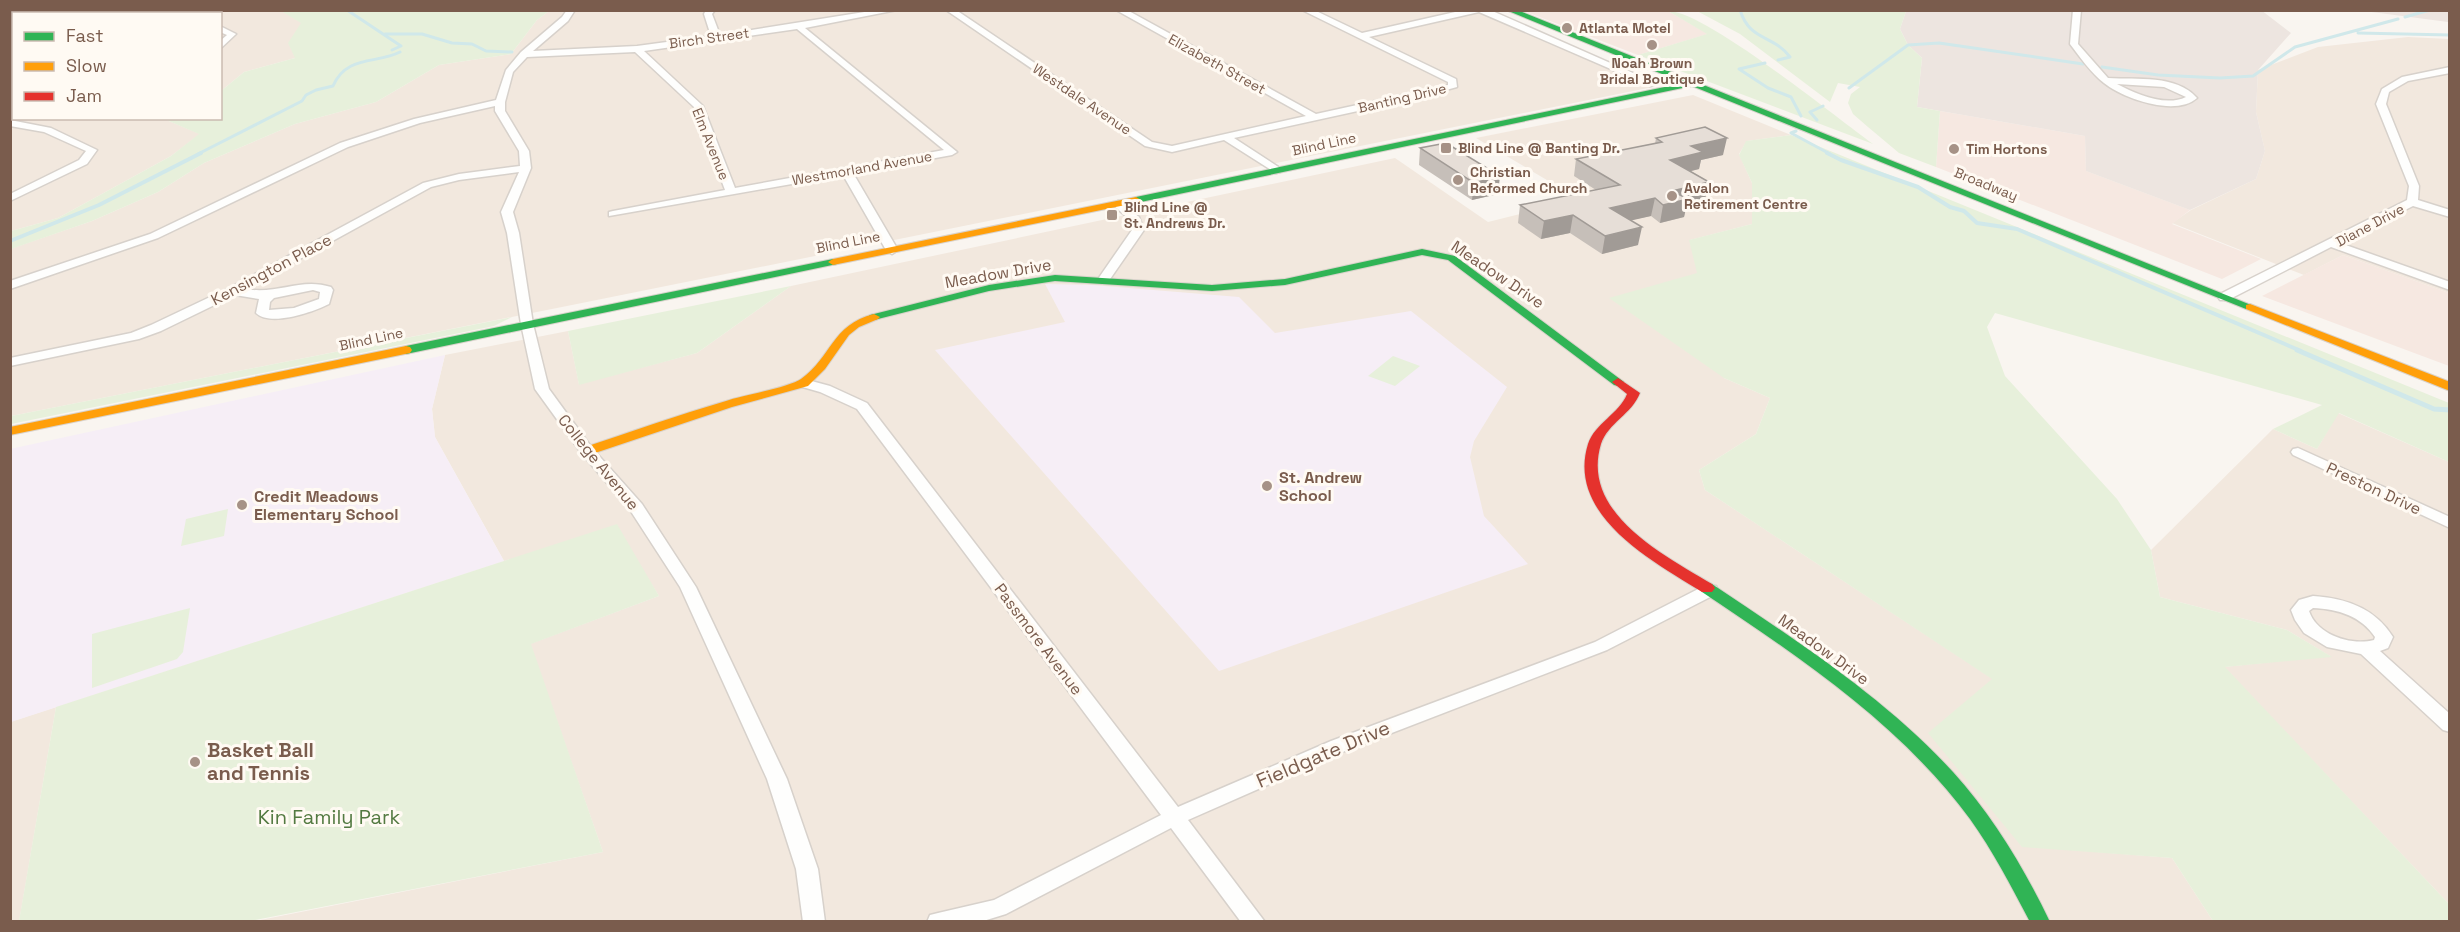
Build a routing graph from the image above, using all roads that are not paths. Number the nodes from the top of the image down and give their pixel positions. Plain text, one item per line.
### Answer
1 (571, 10) edge
2 (711, 10) edge
3 (893, 10) edge
4 (950, 10) edge
5 (1120, 10) edge
6 (1306, 10) edge
7 (1477, 10) edge
8 (1482, 10) edge
9 (1509, 10) edge
10 (2077, 10) edge
11 (799, 27) junction
12 (222, 29) edge
13 (1360, 36) junction
14 (716, 37) junction
15 (222, 45) edge
16 (637, 49) junction
17 (524, 54) junction
18 (2450, 70) edge
19 (2106, 81) junction
20 (1653, 84) dead end
21 (1691, 84) junction
22 (500, 102) junction
23 (1314, 117) junction
24 (10, 123) edge
25 (1225, 136) junction
26 (526, 168) junction
27 (846, 171) junction
28 (1276, 171) junction
29 (731, 192) junction
30 (10, 198) edge
31 (2412, 202) junction
32 (1119, 204) junction
33 (613, 214) dead end
34 (2450, 214) edge
35 (2333, 244) junction
36 (892, 250) junction
37 (1104, 279) junction
38 (10, 285) edge
39 (2450, 286) edge
40 (233, 291) junction
41 (269, 296) dead end
42 (2224, 297) junction
43 (527, 324) junction
44 (10, 362) edge
45 (804, 383) junction
46 (2450, 387) edge
47 (10, 431) edge
48 (587, 451) junction
49 (2298, 452) dead end
50 (2450, 523) edge
51 (1710, 590) junction
52 (2366, 650) dead end
53 (2450, 725) edge
54 (1175, 817) junction
55 (814, 921) edge
56 (938, 921) edge
57 (1254, 921) edge
58 (2040, 921) edge

1 - 17 street
2 - 14 street
3 - 11 street, Birch Street
4 - 25 street, Westdale Avenue
5 - 23 street, Elizabeth Street
6 - 13 street
7 - 13 street
8 - 20 street
9 - 21 street, Broadway
10 - 19 street
11 - 14 street, Birch Street
11 - 27 street, Westmorland Avenue
12 - 15 street
13 - 23 street, Banting Drive
14 - 16 street, Birch Street
16 - 17 street, Birch Street
16 - 29 street, Elm Avenue
17 - 22 street
18 - 31 street, Diane Drive
19 - 19 street
21 - 28 street, Blind Line
21 - 42 street, Broadway
22 - 26 street
22 - 38 street
23 - 25 street, Banting Drive
24 - 30 street
25 - 28 street
26 - 40 street, Kensington Place
26 - 43 street, College Avenue
27 - 29 street, Westmorland Avenue
27 - 36 street
28 - 32 street, Blind Line
29 - 33 street, Westmorland Avenue
31 - 34 street
31 - 35 street, Diane Drive
32 - 36 street, Blind Line
32 - 37 street
35 - 39 street
35 - 42 street, Diane Drive
36 - 43 street, Blind Line
37 - 45 street, Meadow Drive
37 - 51 street, Meadow Drive
40 - 41 street
40 - 44 street, Kensington Place
42 - 46 street, Broadway
43 - 47 street, Blind Line
43 - 48 street, College Avenue
45 - 48 street
45 - 54 street, Passmore Avenue
48 - 55 street, College Avenue
49 - 50 street, Preston Drive
51 - 54 street, Fieldgate Drive
51 - 58 street, Meadow Drive
52 - 53 street
54 - 56 street, Fieldgate Drive
54 - 57 street, Passmore Avenue

